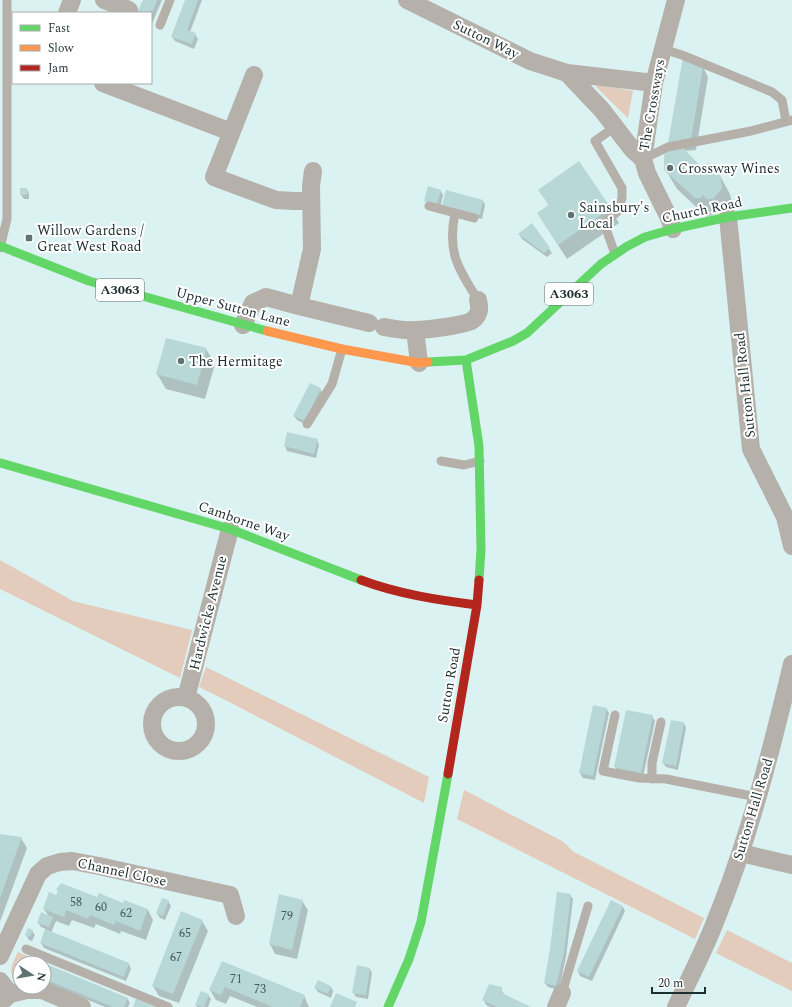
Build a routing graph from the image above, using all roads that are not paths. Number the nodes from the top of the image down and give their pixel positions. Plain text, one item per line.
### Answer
1 (7, 0) edge
2 (72, 0) edge
3 (104, 0) edge
4 (170, 0) edge
5 (407, 0) edge
6 (676, 0) edge
7 (129, 10) dead end
8 (67, 12) edge
9 (160, 25) dead end
10 (663, 49) junction
11 (567, 73) junction
12 (254, 75) dead end
13 (654, 83) junction
14 (106, 84) edge
15 (789, 120) edge
16 (615, 127) junction
17 (231, 132) junction
18 (643, 159) junction
19 (313, 171) dead end
20 (311, 201) junction
21 (429, 206) dead end
22 (792, 208) edge
23 (455, 213) junction
24 (728, 217) junction
25 (474, 218) dead end
26 (673, 229) junction
27 (0, 247) edge
28 (615, 254) junction
29 (478, 300) joint
30 (299, 306) junction
31 (243, 325) junction
32 (415, 330) junction
33 (342, 349) junction
34 (466, 360) junction
35 (419, 363) junction
36 (307, 424) dead end
37 (441, 461) dead end
38 (480, 462) junction
39 (1, 463) edge
40 (230, 529) junction
41 (792, 546) edge
42 (477, 605) junction
43 (792, 664) edge
44 (186, 698) dead end
45 (615, 715) dead end
46 (661, 722) dead end
47 (652, 779) junction
48 (757, 797) junction
49 (741, 852) junction
50 (792, 865) edge
51 (588, 906) dead end
52 (236, 916) dead end
53 (2, 946) edge
54 (26, 948) dead end
55 (3, 993) edge
56 (559, 1000) edge
57 (82, 1007) edge
58 (168, 1007) edge
59 (388, 1007) edge
60 (676, 1007) edge

1 - 27 lane
2 - 8 street
3 - 7 street
4 - 9 lane
5 - 11 street, Sutton Way
6 - 10 street, The Crossways
10 - 13 street, The Crossways
10 - 15 lane
11 - 13 street, Sutton Way
11 - 16 street, Sutton Way
12 - 17 street
13 - 18 street, The Crossways
14 - 17 street
15 - 18 lane
16 - 18 street, Sutton Way
16 - 28 lane
17 - 20 street
18 - 26 street, The Crossways
19 - 20 street
20 - 30 street
21 - 23 lane
22 - 24 street, Church Road / A3063
23 - 25 lane
23 - 29 lane
24 - 26 street, Church Road / A3063
24 - 41 street, Sutton Hall Road
26 - 28 street, Church Road / A3063
27 - 31 street, Upper Sutton Lane / A3063
28 - 34 street, Church Road / A3063
29 - 32 street
30 - 31 street
30 - 32 street
31 - 33 street, Upper Sutton Lane / A3063
32 - 35 street
33 - 35 street, Upper Sutton Lane / A3063
33 - 36 lane
34 - 35 street, Upper Sutton Lane / A3063
34 - 38 street, Sutton Road
37 - 38 lane
38 - 42 street, Sutton Road
39 - 40 street, Camborne Way
40 - 42 street, Camborne Way
40 - 44 street, Hardwicke Avenue
42 - 59 street, Sutton Road
43 - 48 street, Sutton Hall Road
45 - 47 lane
46 - 47 lane
47 - 48 lane
48 - 49 street, Sutton Hall Road
49 - 50 street
49 - 60 street, Sutton Hall Road
51 - 56 lane
52 - 53 street, Channel Close
54 - 58 lane
55 - 57 street

